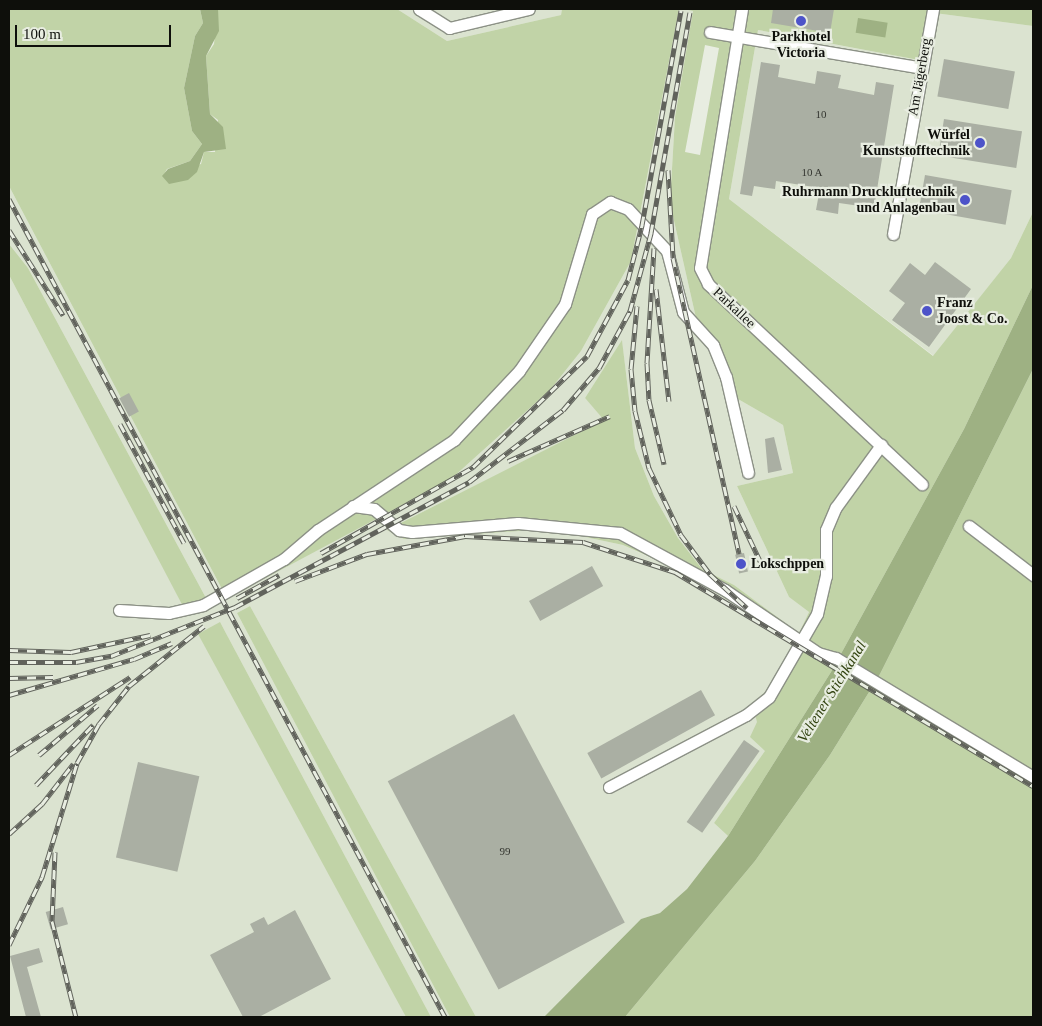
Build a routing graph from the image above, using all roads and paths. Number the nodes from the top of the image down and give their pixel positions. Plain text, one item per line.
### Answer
1 (420, 9) edge
2 (529, 9) edge
3 (742, 9) edge
4 (933, 9) edge
5 (710, 32) dead end
6 (738, 34) junction
7 (922, 68) junction
8 (892, 234) dead end
9 (881, 445) junction
10 (748, 472) dead end
11 (922, 484) dead end
12 (353, 506) junction
13 (968, 526) dead end
14 (1033, 575) edge
15 (119, 610) dead end
16 (803, 644) junction
17 (1033, 777) edge
18 (609, 787) dead end

1 - 2 street
3 - 6 street, Parkallee
4 - 7 street, Am Jägerberg
5 - 6 street
6 - 7 street
6 - 9 street, Parkallee
7 - 8 street, Am Jägerberg
9 - 11 street, Parkallee
9 - 16 street
10 - 12 street
12 - 15 street
12 - 16 street
13 - 14 street
16 - 17 street
16 - 18 street

